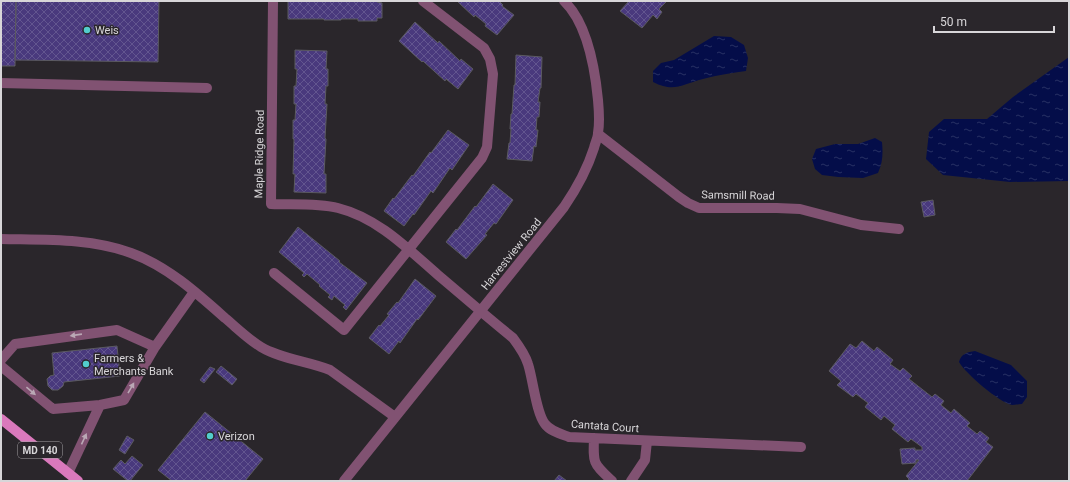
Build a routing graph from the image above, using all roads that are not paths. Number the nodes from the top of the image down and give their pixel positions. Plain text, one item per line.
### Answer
1 (273, 1) edge
2 (423, 1) edge
3 (571, 3) edge
4 (1, 83) edge
5 (207, 88) dead end
6 (598, 134) junction
7 (899, 229) dead end
8 (1, 239) edge
9 (408, 250) junction
10 (274, 273) dead end
11 (194, 292) junction
12 (481, 312) junction
13 (155, 347) junction
14 (1, 360) edge
15 (1, 366) edge
16 (100, 405) junction
17 (395, 417) junction
18 (1, 419) edge
19 (594, 438) junction
20 (647, 441) junction
21 (801, 446) dead end
22 (68, 473) junction
23 (78, 481) edge
24 (344, 481) edge
25 (612, 481) edge
26 (631, 481) edge

1 - 9 street, Maple Ridge Road
2 - 9 street
3 - 6 street, Harvestview Road
4 - 5 street
6 - 7 street, Samsmill Road
6 - 12 street, Harvestview Road
8 - 11 street
9 - 10 street
9 - 12 street, Maple Ridge Road
11 - 13 street
11 - 17 street
12 - 17 street, Harvestview Road
12 - 19 street, Cantata Court
13 -> 14 street
16 -> 13 street
15 -> 16 street
22 -> 16 street
17 - 24 street, Harvestview Road
18 - 22 main road, MD 140
19 - 20 street, Cantata Court
19 - 25 street
20 - 21 street, Cantata Court
20 - 26 street
22 - 23 main road, MD 140

